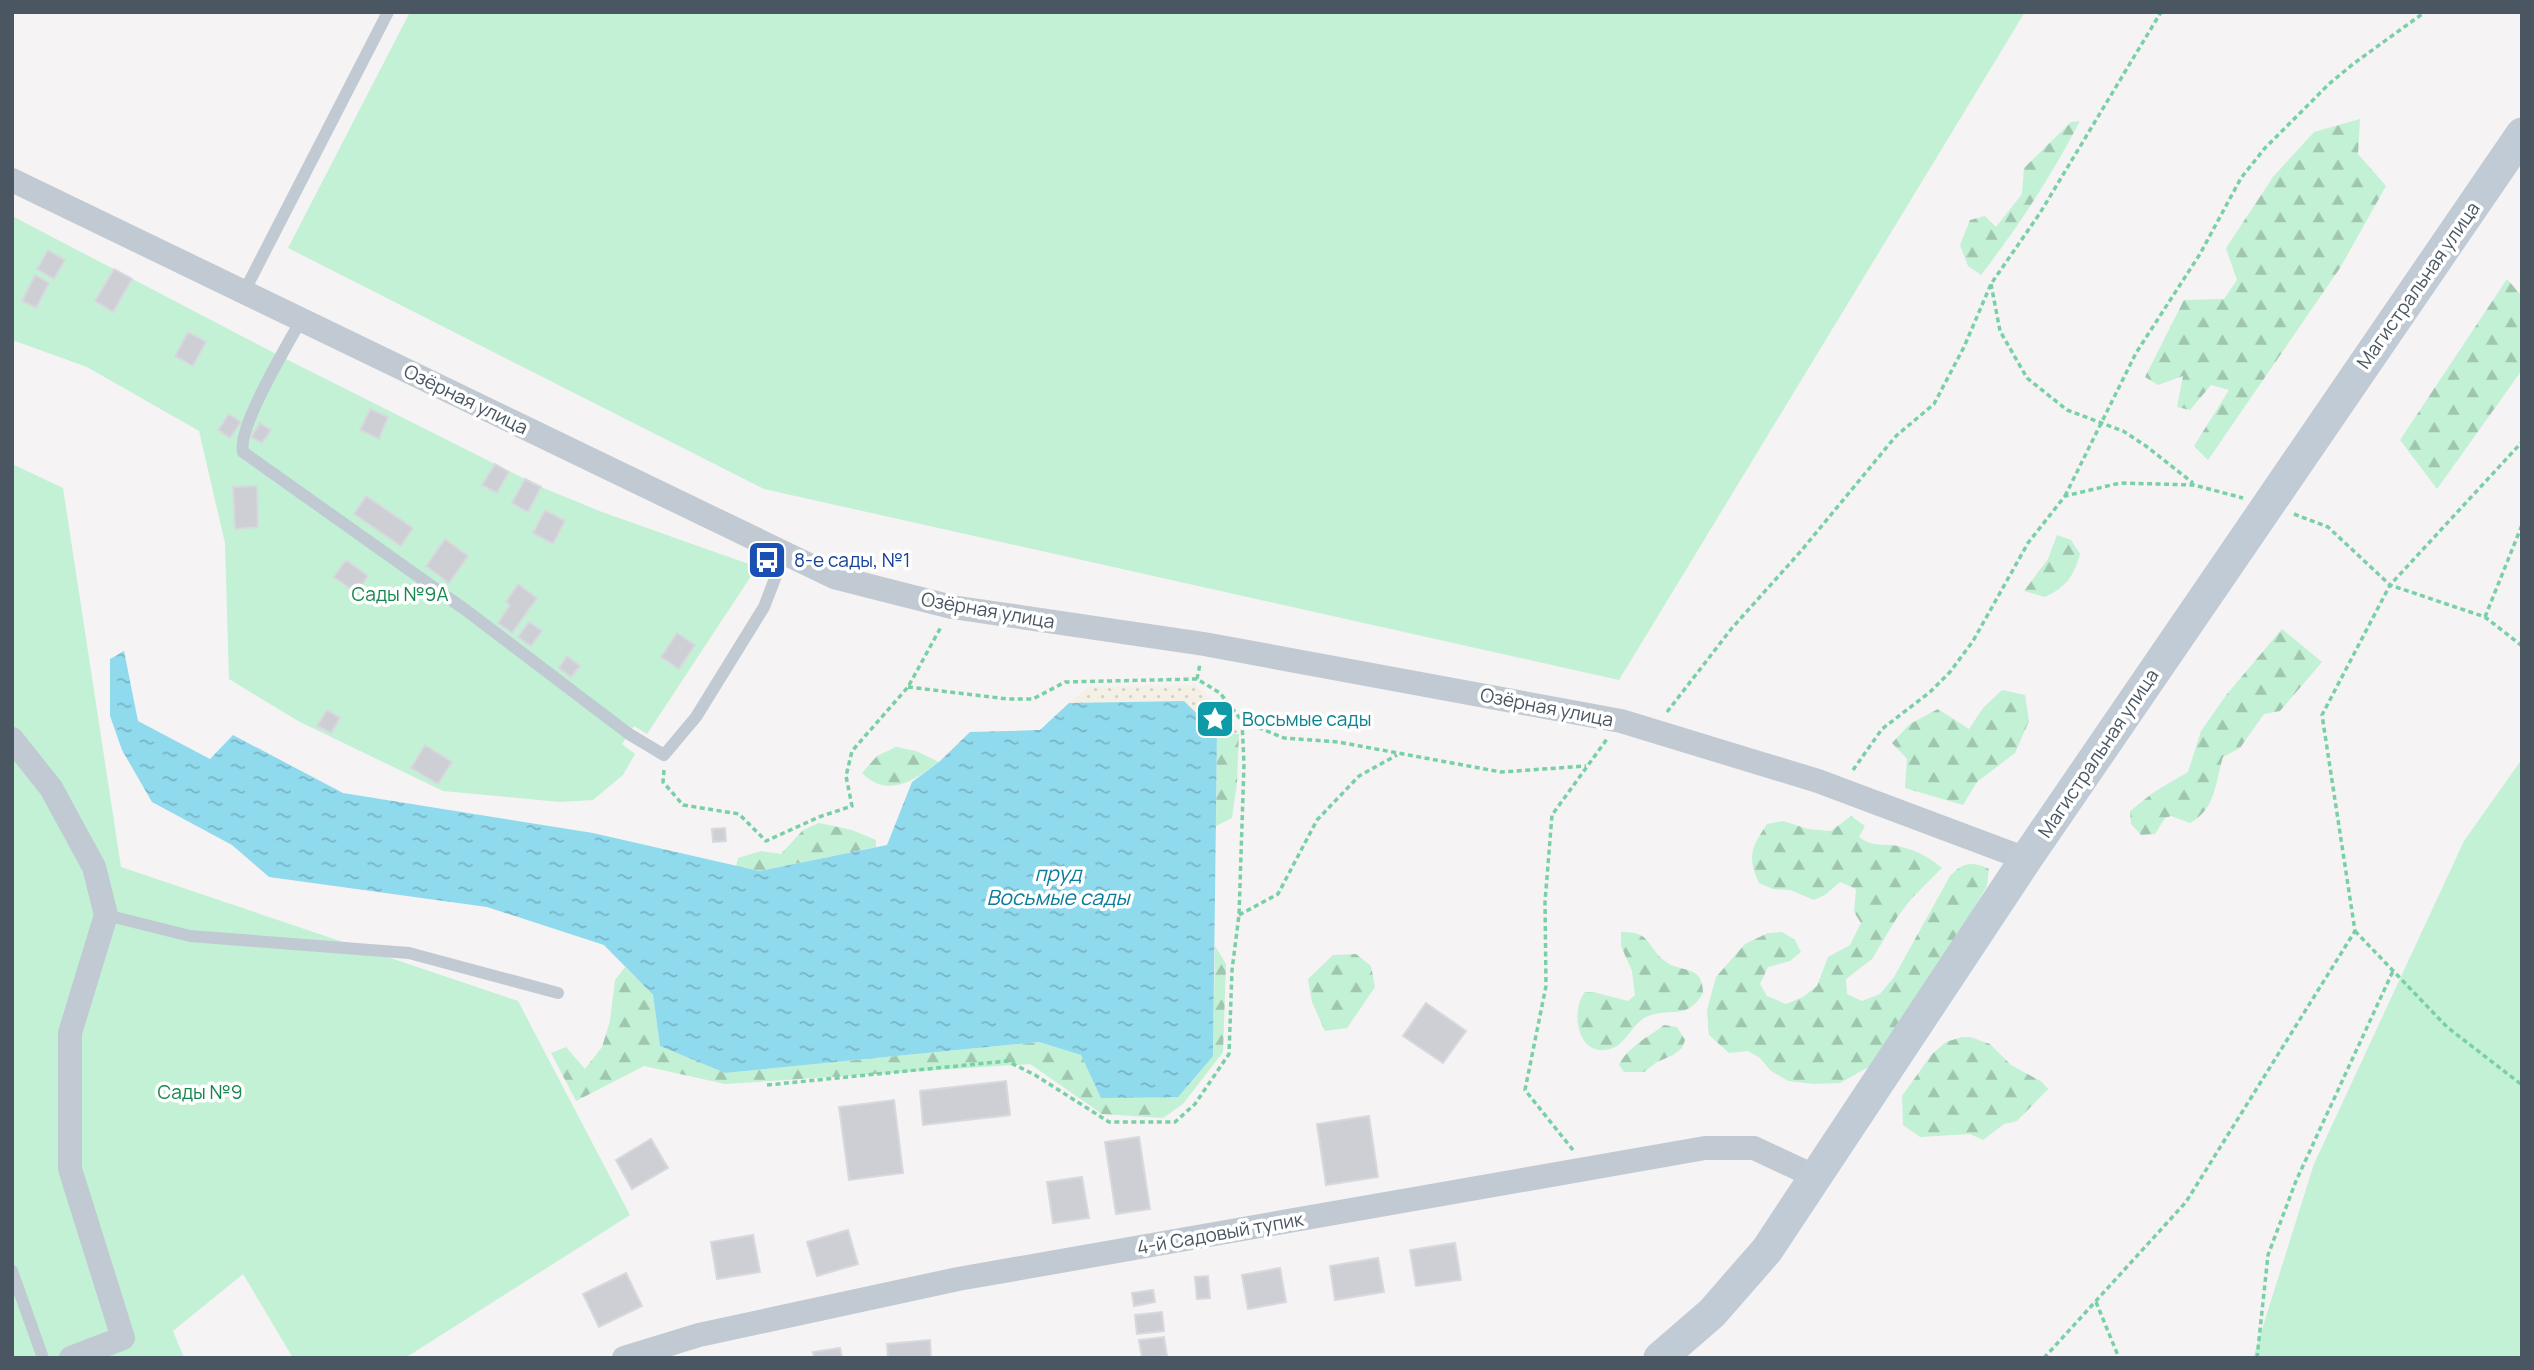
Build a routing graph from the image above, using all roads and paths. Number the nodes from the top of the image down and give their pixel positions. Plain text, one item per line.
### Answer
1 (388, 12) edge
2 (2161, 12) edge
3 (2425, 12) edge
4 (2522, 134) edge
5 (12, 180) edge
6 (1991, 284) junction
7 (244, 292) junction
8 (301, 320) junction
9 (2101, 424) junction
10 (2522, 442) edge
11 (2194, 485) junction
12 (2065, 496) junction
13 (2267, 504) junction
14 (2522, 526) edge
15 (776, 549) junction
16 (2390, 585) junction
17 (952, 607) junction
18 (2485, 617) junction
19 (2522, 646) edge
20 (908, 687) junction
21 (1242, 721) junction
22 (1621, 721) junction
23 (1653, 730) junction
24 (12, 739) edge
25 (1398, 754) junction
26 (664, 755) junction
27 (1586, 766) junction
28 (1818, 781) junction
29 (2026, 859) junction
30 (106, 915) junction
31 (1239, 915) junction
32 (2356, 931) junction
33 (2393, 971) junction
34 (558, 993) dead end
35 (767, 1085) dead end
36 (2522, 1085) edge
37 (1588, 1169) junction
38 (1816, 1177) junction
39 (12, 1271) edge
40 (2096, 1302) junction
41 (43, 1358) edge
42 (71, 1358) edge
43 (624, 1358) edge
44 (1660, 1358) edge
45 (2044, 1358) edge
46 (2119, 1358) edge
47 (2257, 1358) edge

1 - 7 lane
2 - 6 path
3 - 9 path
4 - 13 street, Магистральная улица
5 - 7 street, Озёрная улица
6 - 9 path
6 - 23 path
7 - 8 street, Озёрная улица
8 - 15 street, Озёрная улица
8 - 26 lane
9 - 11 path
9 - 12 path
10 - 16 path
11 - 12 path
11 - 13 path
12 - 28 path
13 - 16 path
13 - 29 street, Магистральная улица
14 - 18 path
15 - 17 street, Озёрная улица
15 - 26 lane
16 - 18 path
16 - 32 path
17 - 20 path
17 - 22 street, Озёрная улица
18 - 19 path
20 - 21 path
20 - 26 path
21 - 25 path
21 - 31 path
22 - 23 street, Озёрная улица
22 - 27 path
23 - 28 street, Озёрная улица
24 - 30 street
25 - 27 path
25 - 31 path
27 - 37 path
28 - 29 street, Озёрная улица
29 - 38 street, Магистральная улица
30 - 34 lane
30 - 42 street
31 - 35 path
32 - 33 path
32 - 40 path
33 - 36 path
33 - 47 path
37 - 38 street, 4-й Садовый тупик
37 - 43 street, 4-й Садовый тупик
38 - 44 street, Магистральная улица
39 - 41 lane
40 - 45 path
40 - 46 path

